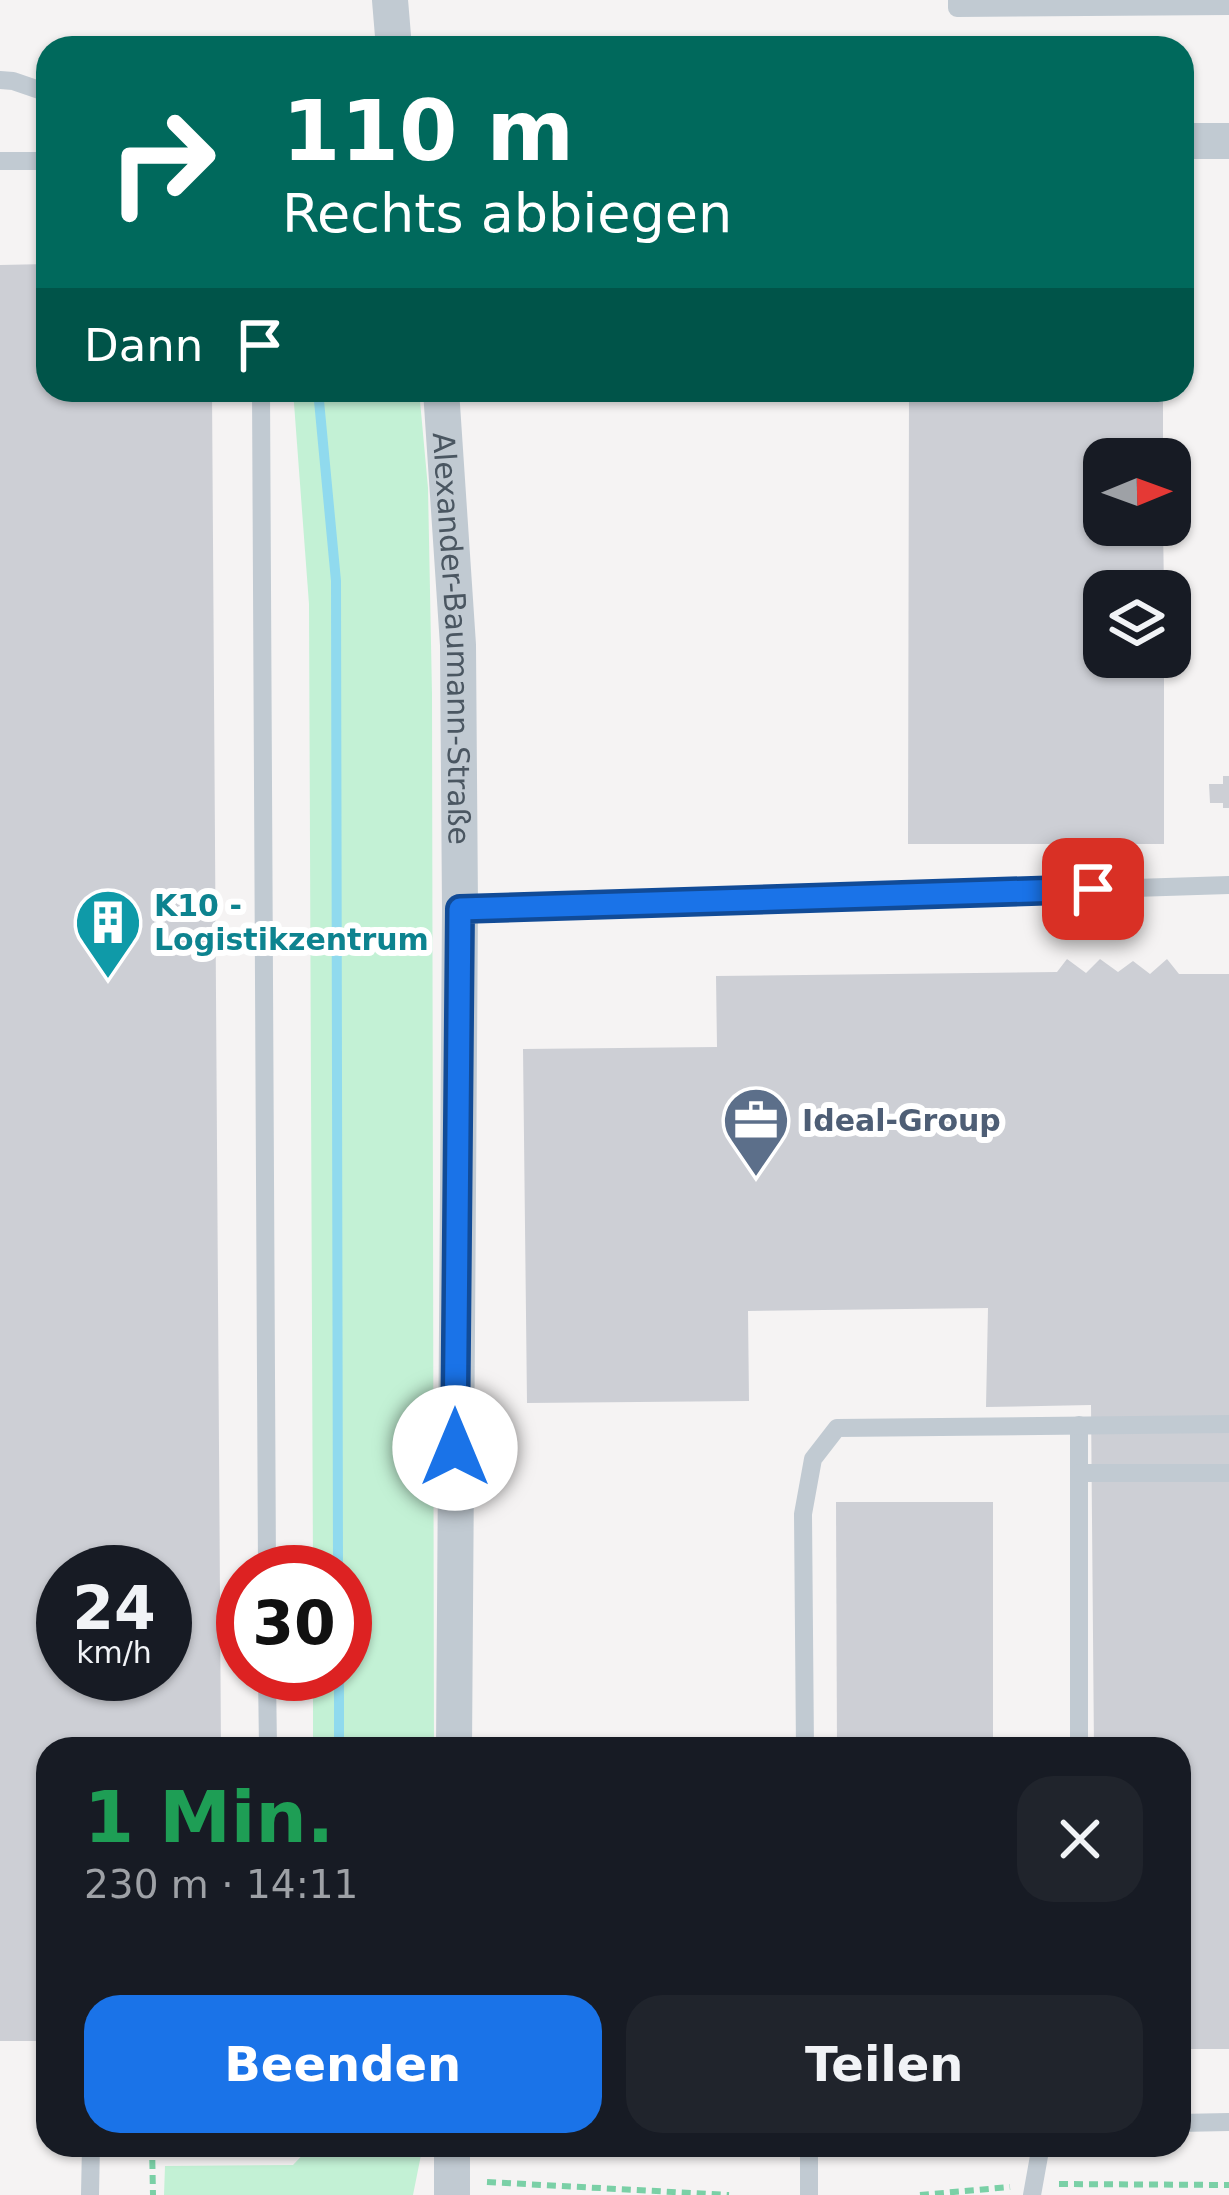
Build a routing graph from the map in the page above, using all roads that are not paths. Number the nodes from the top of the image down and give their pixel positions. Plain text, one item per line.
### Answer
1 (389, 0) edge
2 (957, 0) edge
3 (1229, 6) edge
4 (393, 36) edge
5 (0, 80) edge
6 (36, 89) edge
7 (1229, 140) edge
8 (1194, 141) edge
9 (0, 161) edge
10 (36, 161) edge
11 (261, 402) edge
12 (442, 402) edge
13 (1229, 885) edge
14 (460, 909) junction
15 (1229, 1424) edge
16 (1079, 1425) junction
17 (1080, 1473) junction
18 (1229, 1473) edge
19 (267, 1545) edge
20 (267, 1701) edge
21 (268, 1737) edge
22 (454, 1737) edge
23 (805, 1737) edge
24 (1079, 1737) edge
25 (1229, 2122) edge
26 (1191, 2123) edge
27 (91, 2157) edge
28 (808, 2157) edge
29 (1039, 2157) edge
30 (1033, 2190) edge
31 (90, 2195) edge
32 (809, 2195) edge

1 - 4 street
2 - 3 lane
5 - 6 lane
7 - 8 street
9 - 10 lane
11 - 19 lane
12 - 14 street, Alexander-Baumann-Straße
13 - 14 lane
14 - 22 street, Alexander-Baumann-Straße
15 - 16 lane
16 - 17 lane
16 - 23 lane
17 - 18 lane
17 - 24 lane
20 - 21 lane
25 - 26 lane
27 - 31 lane
28 - 32 lane
29 - 30 lane

